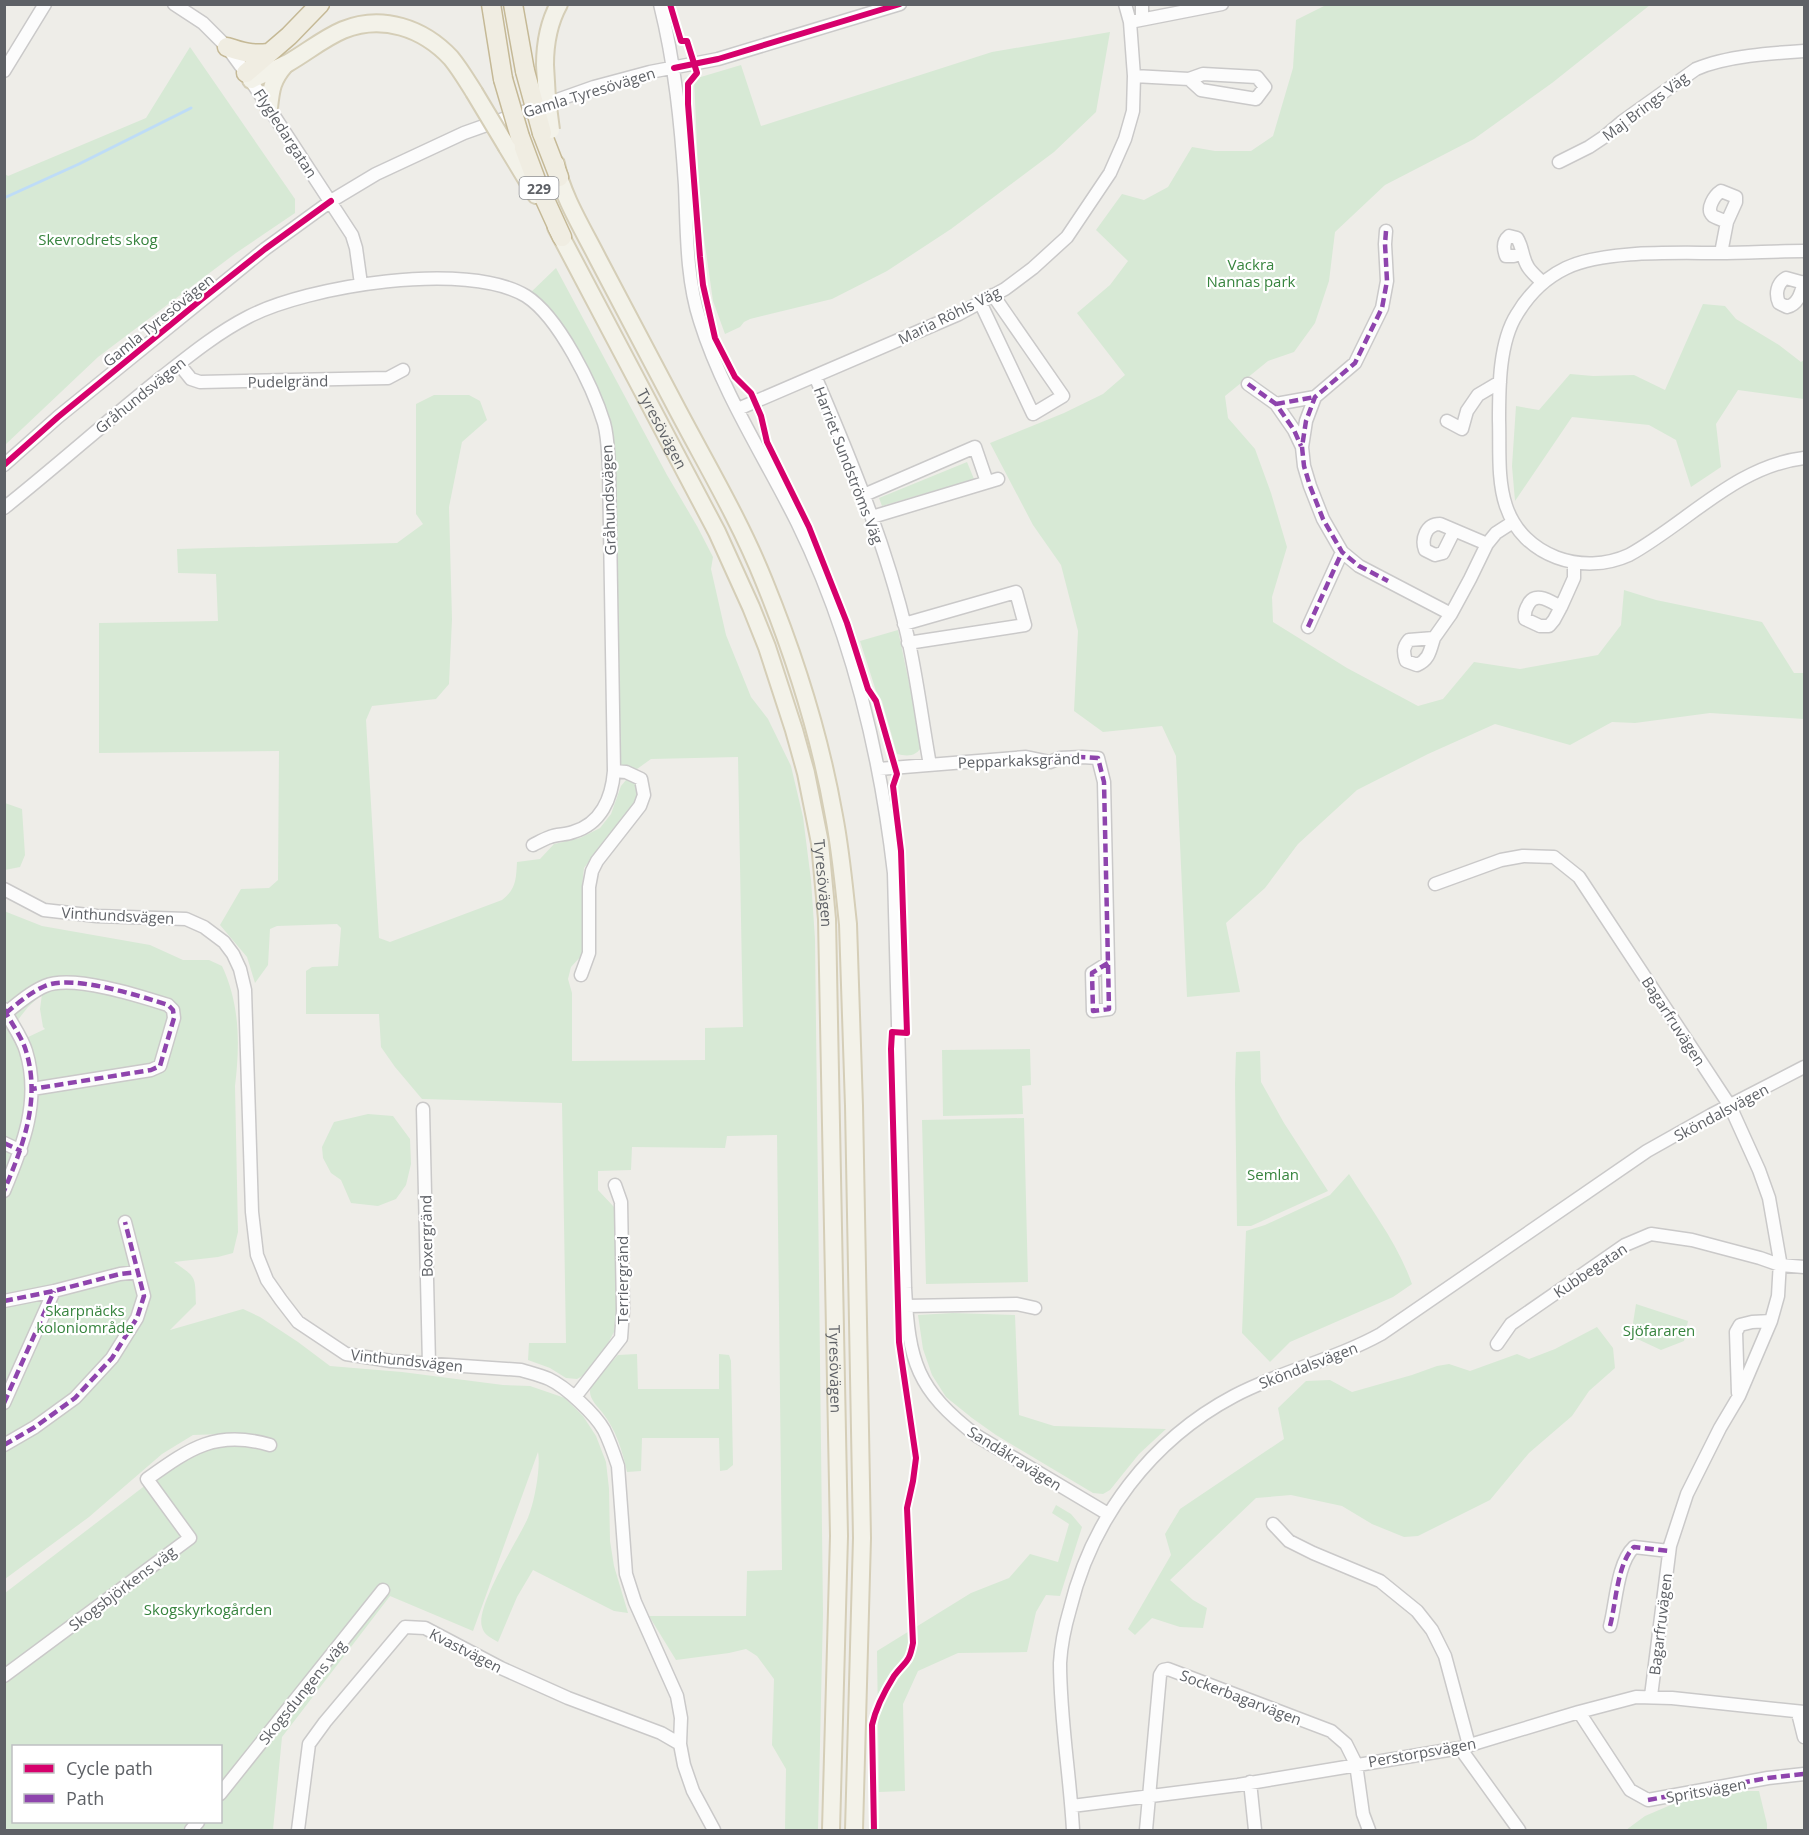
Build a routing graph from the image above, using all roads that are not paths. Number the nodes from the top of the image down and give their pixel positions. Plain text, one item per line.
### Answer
1 (45, 4) edge
2 (174, 4) edge
3 (320, 4) edge
4 (491, 4) edge
5 (513, 4) edge
6 (558, 4) edge
7 (660, 4) edge
8 (900, 4) edge
9 (1125, 4) edge
10 (1142, 4) edge
11 (1222, 4) edge
12 (877, 8) edge
13 (1136, 20) junction
14 (228, 47) junction
15 (1804, 51) edge
16 (268, 53) junction
17 (288, 63) junction
18 (674, 68) junction
19 (4, 71) edge
20 (248, 76) junction
21 (1134, 76) junction
22 (1189, 80) junction
23 (269, 108) junction
24 (547, 131) junction
25 (513, 142) junction
26 (1559, 162) dead end
27 (558, 177) joint
28 (331, 201) junction
29 (1727, 222) dead end
30 (1386, 231) dead end
31 (562, 237) joint
32 (1804, 251) edge
33 (1522, 253) dead end
34 (1721, 253) junction
35 (1542, 282) junction
36 (361, 284) junction
37 (993, 296) junction
38 (980, 302) junction
39 (179, 364) junction
40 (403, 370) dead end
41 (814, 376) junction
42 (1500, 382) junction
43 (1248, 384) dead end
44 (1315, 398) junction
45 (1276, 404) junction
46 (738, 410) junction
47 (1447, 421) dead end
48 (1302, 447) junction
49 (1804, 458) edge
50 (4, 465) edge
51 (864, 495) junction
52 (4, 508) edge
53 (872, 517) junction
54 (1514, 522) junction
55 (1454, 531) dead end
56 (1487, 544) junction
57 (1342, 552) junction
58 (1574, 564) junction
59 (1561, 607) dead end
60 (1451, 614) junction
61 (904, 624) junction
62 (1308, 627) dead end
63 (1434, 639) dead end
64 (908, 643) junction
65 (930, 765) junction
66 (879, 769) junction
67 (614, 771) junction
68 (533, 845) dead end
69 (1435, 884) dead end
70 (4, 889) edge
71 (1108, 963) dead end
72 (581, 975) dead end
73 (5, 1011) edge
74 (1804, 1067) edge
75 (32, 1089) junction
76 (1730, 1106) junction
77 (423, 1109) dead end
78 (4, 1143) edge
79 (21, 1151) junction
80 (615, 1185) dead end
81 (4, 1191) edge
82 (125, 1222) dead end
83 (1780, 1265) junction
84 (1804, 1267) edge
85 (138, 1272) junction
86 (54, 1291) junction
87 (4, 1301) edge
88 (906, 1306) junction
89 (1035, 1308) dead end
90 (1771, 1321) junction
91 (1497, 1344) dead end
92 (429, 1364) junction
93 (1739, 1396) junction
94 (575, 1397) junction
95 (4, 1403) edge
96 (4, 1445) edge
97 (270, 1445) dead end
98 (1108, 1514) junction
99 (1273, 1524) dead end
100 (1669, 1551) junction
101 (383, 1590) dead end
102 (1610, 1626) dead end
103 (4, 1676) edge
104 (1651, 1696) junction
105 (1579, 1712) junction
106 (1801, 1712) edge
107 (1804, 1737) edge
108 (680, 1744) junction
109 (1464, 1746) junction
110 (1356, 1764) junction
111 (1804, 1774) edge
112 (1250, 1782) junction
113 (222, 1791) edge
114 (1148, 1797) junction
115 (1072, 1806) junction
116 (298, 1830) edge
117 (714, 1830) edge
118 (831, 1830) edge
119 (854, 1830) edge
120 (1073, 1830) edge
121 (1146, 1830) edge
122 (1255, 1830) edge
123 (1369, 1830) edge
124 (1519, 1830) edge

1 - 19 street
2 - 14 street, Flygledargatan
3 - 16 highway
4 - 25 highway, Tyresövägen / 229, bridge
5 - 24 highway, Tyresövägen / 229, bridge
6 - 24 main road, bridge
7 - 18 street, Sandåkravägen
8 - 12 street, Gamla Tyresövägen
9 - 13 street
10 - 13 street
11 - 13 street
12 - 18 street, Gamla Tyresövägen
13 - 21 street, Maria Röhls Väg
14 - 16 highway
14 - 20 street, Flygledargatan
15 - 26 street, Maj Brings Väg
16 - 20 highway
17 - 20 main road
17 - 23 main road
17 - 25 main road, bridge
18 - 28 street, Gamla Tyresövägen
18 - 46 street, Sandåkravägen
20 - 23 street, Flygledargatan
21 - 22 street
21 - 37 street, Maria Röhls Väg
22 - 22 street
23 - 28 street, Flygledargatan
24 - 27 highway, Tyresövägen / 229
25 - 31 highway, Tyresövägen / 229
27 - 119 main road, Tyresövägen / 229
28 - 36 street, Flygledargatan
28 - 50 street, Gamla Tyresövägen
29 - 34 street
30 - 44 street
31 - 118 main road, Tyresövägen / 229
32 - 34 street
33 - 35 street
34 - 35 street
35 - 42 street
36 - 39 street, Gråhundsvägen
36 - 67 street, Gråhundsvägen
37 - 38 street, Maria Röhls Väg
37 - 38 street
38 - 41 street, Maria Röhls Väg
39 - 40 street, Pudelgränd
39 - 52 street, Gråhundsvägen
41 - 46 street, Maria Röhls Väg
41 - 51 street, Harriet Sundströms Väg
42 - 47 street
42 - 54 street
43 - 45 street
44 - 45 street
44 - 48 street
45 - 48 street
46 - 66 street, Sandåkravägen
48 - 57 street
49 - 58 street
51 - 53 street, Harriet Sundströms Väg
51 - 53 street
53 - 61 street, Harriet Sundströms Väg
54 - 56 street
54 - 58 street
55 - 56 street
56 - 60 street
57 - 60 street
57 - 62 street
58 - 59 street
60 - 63 street
61 - 64 street, Harriet Sundströms Väg
61 - 64 street
64 - 65 street, Harriet Sundströms Väg
65 - 66 street, Pepparkaksgränd
65 - 71 street, Pepparkaksgränd
66 - 88 street, Sandåkravägen
67 - 68 street, Gråhundsvägen
67 - 72 street
69 - 76 street, Bagarfruvägen
70 - 92 street, Vinthundsvägen
73 - 75 street
73 - 75 street
74 - 76 street, Sköndalsvägen
75 - 79 street
76 - 83 street, Bagarfruvägen
76 - 98 street, Sköndalsvägen
77 - 92 street, Boxergränd
78 - 79 street
79 - 81 street
80 - 94 street, Terriergränd
82 - 85 street
83 - 84 street, Kubbegatan
83 - 90 street, Bagarfruvägen
83 - 91 street, Kubbegatan
85 - 86 street
85 - 96 street
86 - 87 street
86 - 95 street
88 - 89 street
88 - 98 street, Sandåkravägen
90 - 93 street, Bagarfruvägen
90 - 93 street
92 - 94 street, Vinthundsvägen
93 - 100 street, Bagarfruvägen
94 - 108 street, Vinthundsvägen
97 - 103 street, Skogsbjörkens väg
98 - 115 street, Sköndalsvägen
99 - 109 street
100 - 102 street, Bagarfruvägen
100 - 104 street, Bagarfruvägen
101 - 113 street, Skogsdungens väg
104 - 105 street, Perstorpsvägen
104 - 106 street, Perstorpsvägen
105 - 109 street, Perstorpsvägen
105 - 111 street, Spritsvägen
106 - 107 street
108 - 116 street, Kvastvägen
108 - 117 street, Vinthundsvägen
109 - 110 street, Perstorpsvägen
109 - 124 street
110 - 112 street, Perstorpsvägen
110 - 114 street, Sockerbagarvägen
110 - 123 street
112 - 114 street, Perstorpsvägen
112 - 122 street
114 - 115 street, Perstorpsvägen
114 - 121 street
115 - 120 street, Sköndalsvägen

